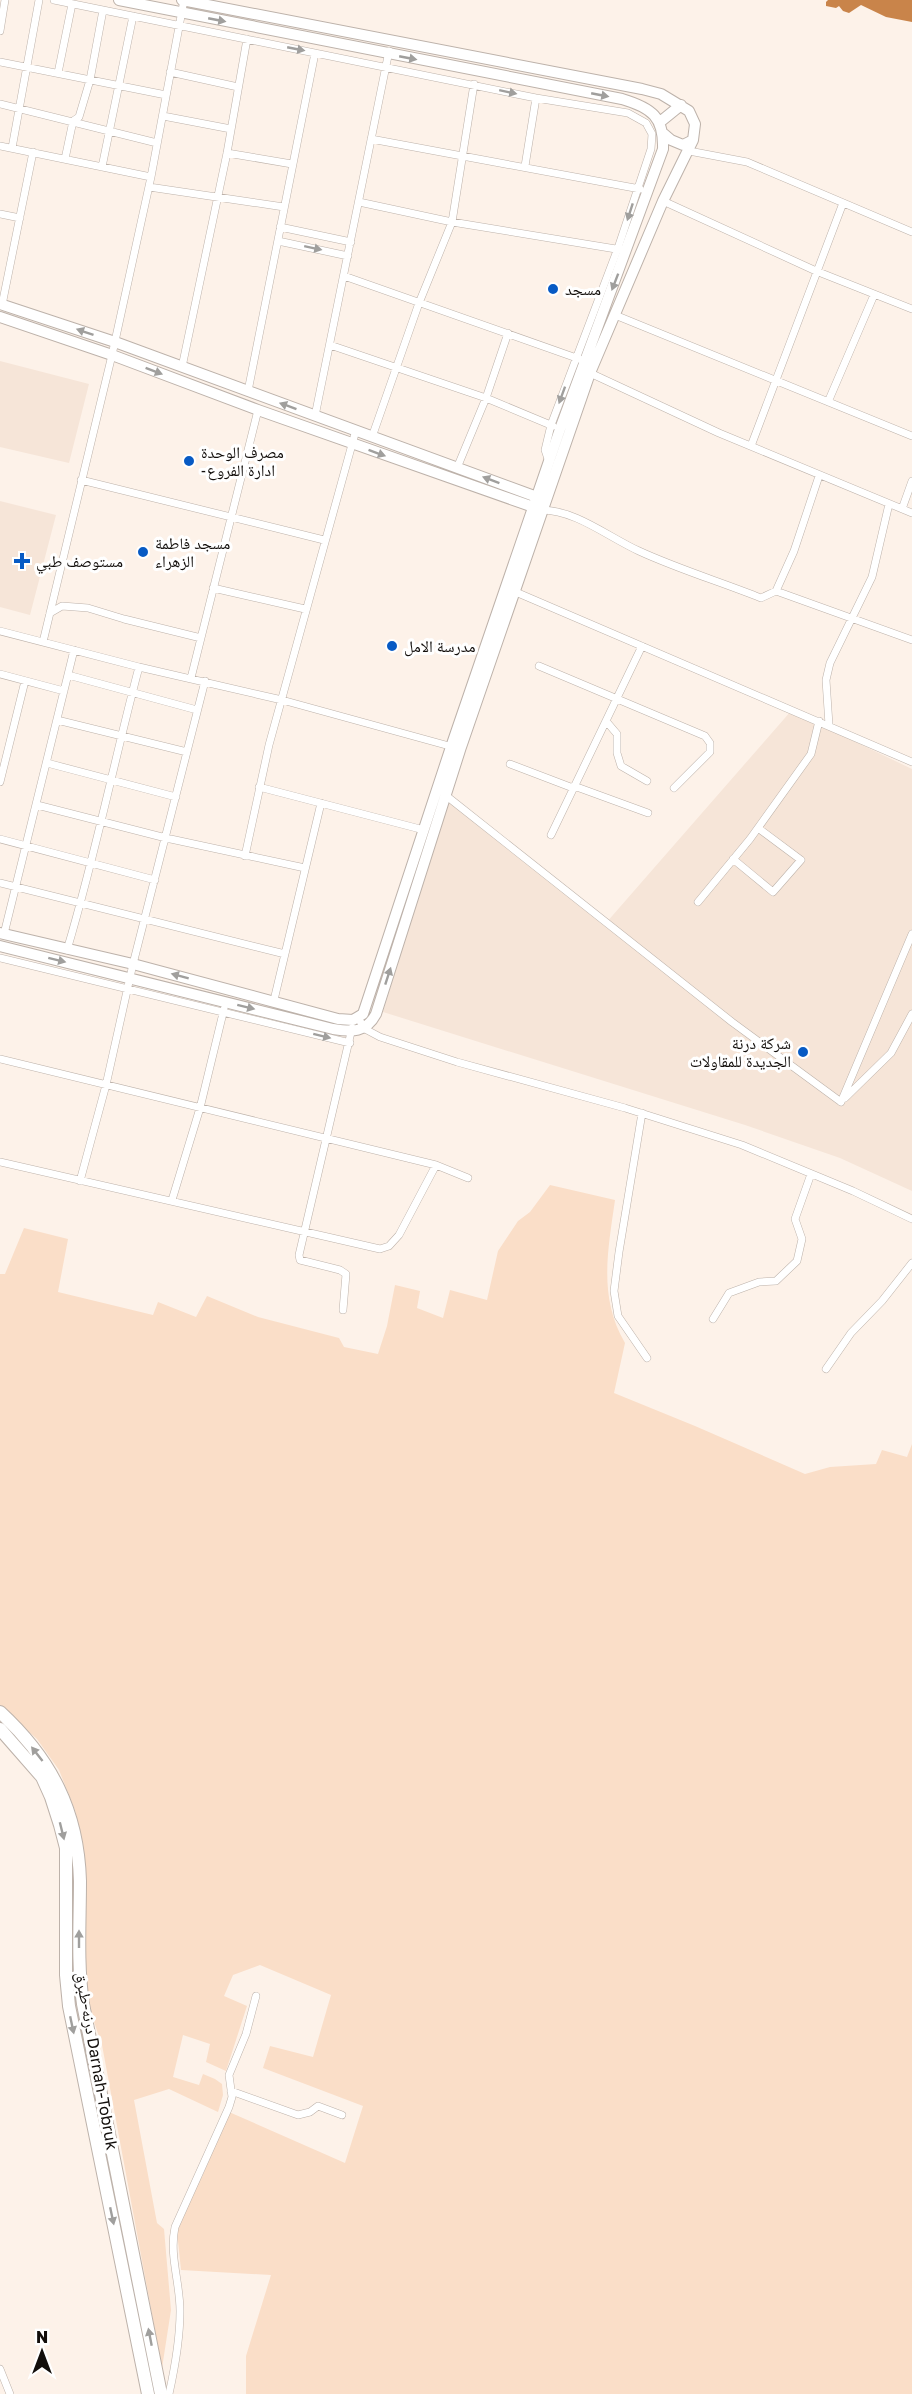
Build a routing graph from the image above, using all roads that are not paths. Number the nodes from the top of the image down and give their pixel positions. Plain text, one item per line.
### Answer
1 (5, 0) edge
2 (39, 0) edge
3 (54, 0) edge
4 (119, 0) edge
5 (183, 0) edge
6 (72, 4) junction
7 (103, 10) junction
8 (181, 12) junction
9 (133, 16) junction
10 (178, 25) junction
11 (0, 31) edge
12 (247, 39) junction
13 (392, 40) junction
14 (315, 53) junction
15 (388, 54) junction
16 (0, 62) edge
17 (385, 66) junction
18 (27, 67) junction
19 (170, 72) junction
20 (58, 73) junction
21 (90, 80) junction
22 (474, 84) junction
23 (119, 85) junction
24 (238, 87) junction
25 (166, 95) junction
26 (537, 98) junction
27 (0, 104) edge
28 (681, 105) junction
29 (20, 108) junction
30 (163, 116) junction
31 (73, 121) junction
32 (662, 128) junction
33 (231, 129) junction
34 (109, 132) junction
35 (371, 139) junction
36 (157, 143) junction
37 (0, 146) edge
38 (691, 146) junction
39 (12, 148) junction
40 (33, 152) junction
41 (227, 153) junction
42 (462, 154) junction
43 (65, 159) junction
44 (292, 164) junction
45 (525, 166) junction
46 (102, 167) junction
47 (152, 177) junction
48 (149, 187) junction
49 (638, 188) junction
50 (650, 190) junction
51 (216, 198) junction
52 (663, 201) junction
53 (359, 202) junction
54 (843, 203) junction
55 (284, 207) junction
56 (0, 214) edge
57 (20, 218) junction
58 (452, 222) junction
59 (280, 226) junction
60 (912, 232) edge
61 (278, 241) junction
62 (351, 242) junction
63 (622, 250) junction
64 (348, 256) junction
65 (816, 271) junction
66 (344, 276) junction
67 (874, 295) junction
68 (420, 303) junction
69 (1, 304) edge
70 (912, 309) edge
71 (615, 315) junction
72 (0, 317) edge
73 (508, 333) junction
74 (115, 342) junction
75 (330, 345) junction
76 (112, 355) junction
77 (580, 360) junction
78 (396, 367) junction
79 (182, 368) junction
80 (590, 373) junction
81 (775, 381) junction
82 (248, 391) junction
83 (486, 398) junction
84 (828, 402) junction
85 (258, 410) junction
86 (315, 416) junction
87 (556, 427) junction
88 (356, 430) junction
89 (912, 436) edge
90 (372, 437) junction
91 (351, 443) junction
92 (751, 446) junction
93 (457, 468) junction
94 (819, 476) junction
95 (81, 480) junction
96 (912, 482) edge
97 (540, 504) junction
98 (889, 504) junction
99 (902, 509) junction
100 (912, 513) edge
101 (231, 519) junction
102 (324, 540) junction
103 (213, 588) junction
104 (510, 590) junction
105 (776, 591) junction
106 (305, 609) junction
107 (50, 613) junction
108 (850, 619) junction
109 (0, 631) edge
110 (201, 638) junction
111 (912, 640) edge
112 (43, 642) junction
113 (642, 646) junction
114 (74, 650) junction
115 (539, 666) dead end
116 (139, 667) junction
117 (0, 674) edge
118 (68, 675) junction
119 (191, 678) junction
120 (25, 681) junction
121 (204, 681) junction
122 (64, 691) junction
123 (132, 693) junction
124 (616, 699) junction
125 (282, 700) junction
126 (197, 710) junction
127 (57, 720) junction
128 (606, 721) junction
129 (819, 721) junction
130 (829, 725) junction
131 (121, 735) junction
132 (456, 747) junction
133 (187, 752) junction
134 (912, 762) edge
135 (47, 763) junction
136 (510, 764) dead end
137 (110, 779) junction
138 (646, 781) dead end
139 (0, 782) edge
140 (259, 787) junction
141 (574, 787) junction
142 (674, 788) dead end
143 (442, 792) junction
144 (176, 797) junction
145 (321, 803) junction
146 (37, 805) junction
147 (648, 813) dead end
148 (100, 821) junction
149 (758, 828) junction
150 (424, 830) junction
151 (551, 835) dead end
152 (166, 838) junction
153 (0, 839) edge
154 (26, 845) junction
155 (245, 856) junction
156 (733, 859) junction
157 (91, 861) junction
158 (305, 868) junction
159 (155, 880) junction
160 (0, 883) edge
161 (16, 887) junction
162 (698, 902) dead end
163 (81, 903) junction
164 (146, 920) junction
165 (2, 933) edge
166 (912, 934) edge
167 (0, 946) edge
168 (67, 950) junction
169 (285, 954) junction
170 (0, 958) edge
171 (133, 964) junction
172 (130, 978) junction
173 (127, 990) junction
174 (274, 1000) junction
175 (225, 1007) junction
176 (912, 1014) edge
177 (356, 1019) junction
178 (365, 1029) junction
179 (351, 1038) junction
180 (0, 1059) edge
181 (106, 1085) junction
182 (841, 1102) junction
183 (200, 1108) junction
184 (642, 1113) junction
185 (327, 1139) junction
186 (0, 1162) edge
187 (436, 1165) junction
188 (811, 1173) junction
189 (468, 1178) dead end
190 (80, 1181) junction
191 (172, 1200) junction
192 (912, 1219) edge
193 (303, 1232) junction
194 (912, 1263) edge
195 (343, 1310) dead end
196 (712, 1319) dead end
197 (647, 1358) dead end
198 (826, 1369) dead end
199 (0, 1712) edge
200 (0, 1729) edge
201 (256, 1996) dead end
202 (231, 2091) junction
203 (342, 2115) dead end
204 (0, 2368) edge
205 (10, 2394) edge
206 (148, 2394) edge
207 (161, 2394) edge
208 (169, 2394) edge

1 - 11 street
2 - 18 street
3 - 6 street
4 - 8 main road
5 - 8 street
5 - 13 main road
6 - 7 street
6 - 20 street
7 - 9 street
7 - 21 street
8 - 10 street
8 -> 15 main road
9 - 10 street
9 - 23 street
10 - 12 street
10 - 19 street
12 -> 14 street
12 - 24 street
13 - 15 street
13 - 28 main road
14 - 17 street
14 - 44 street
15 - 17 street
15 -> 32 main road
16 - 18 street
17 - 22 street
17 - 35 street
18 - 20 street
18 - 29 street
19 - 24 street
19 - 25 street
20 - 21 street
21 - 23 street
21 - 31 street
22 -> 26 street
22 - 42 street
23 - 25 street
23 - 34 street
24 - 33 street
25 - 30 street
26 - 45 street
26 - 49 street
27 - 29 street
28 - 32 main road
28 - 38 main road
29 - 31 street
29 - 39 street
30 - 33 street
30 - 36 street
31 - 34 street
31 - 43 street
32 - 38 main road
32 - 50 main road
33 - 41 street
34 - 36 street
34 - 46 street
35 - 42 street
35 - 53 street
36 - 47 street
37 - 39 street
38 - 52 main road
38 - 54 street
39 - 40 street
40 - 43 street
40 - 57 street
41 - 44 street
41 - 51 street
42 - 45 street
42 - 58 street
43 - 46 street
44 - 55 street
45 - 49 street
46 - 47 street
47 - 48 street
48 - 51 street
48 - 74 street
49 - 50 street
49 -> 63 street
50 - 63 main road
51 - 55 street
51 - 79 street
52 - 65 street
52 - 71 main road
53 - 58 street
53 - 62 street
54 - 60 street
54 - 65 street
55 - 59 street
56 - 57 street
57 - 69 street
58 - 63 street
58 - 68 street
59 - 61 street
59 - 62 street
61 -> 64 street
61 - 82 street
62 - 64 street
63 -> 77 main road
64 - 66 street
65 - 67 street
65 - 81 street
66 - 68 street
66 - 75 street
67 - 70 street
67 - 84 street
68 - 73 street
68 - 78 street
74 -> 69 main road
71 - 80 main road
71 - 81 street
72 - 76 main road
73 - 77 street
73 - 83 street
74 - 76 street
74 - 79 main road
75 - 78 street
75 - 86 street
76 -> 85 main road
76 - 95 street
77 -> 87 main road
78 - 83 street
78 - 90 street
79 - 82 main road
80 - 92 street
80 - 97 main road
81 - 84 street
81 - 92 street
86 -> 82 main road
83 - 87 street
83 - 93 street
84 - 89 street
85 - 91 main road
85 - 101 street
86 - 88 main road
87 - 97 main road
88 - 90 main road
88 - 91 street
90 - 93 main road
91 -> 97 main road
91 - 102 street
92 - 94 street
97 -> 93 main road
94 - 98 street
94 - 105 street
95 - 101 street
95 - 107 street
96 - 99 street
97 - 104 main road
97 - 105 street
98 - 99 street
98 - 108 street
99 - 100 street
101 - 102 street
101 - 103 street
102 - 106 street
103 - 106 street
103 - 110 street
104 - 113 street
104 - 132 main road
105 - 108 street
106 - 125 street
107 - 110 street
107 - 112 street
108 - 111 street
108 - 130 street
109 - 112 street
110 - 119 street
112 - 114 street
113 - 124 street
113 - 129 street
114 - 116 street
114 - 118 street
115 - 124 street
116 - 119 street
116 - 123 street
117 - 120 street
118 - 122 street
118 - 123 street
119 - 121 street
120 - 122 street
120 - 139 street
121 - 125 street
121 - 126 street
122 - 127 street
123 - 126 street
123 - 131 street
124 - 128 street
124 - 142 street
125 - 132 street
125 - 140 street
126 - 133 street
127 - 131 street
127 - 135 street
128 - 138 street
128 - 141 street
129 - 130 street
129 - 149 street
130 - 134 street
131 - 133 street
131 - 137 street
132 - 143 main road
133 - 144 street
135 - 137 street
135 - 146 street
136 - 141 street
137 - 144 street
137 - 148 street
140 - 145 street
140 - 155 street
141 - 147 street
141 - 151 street
143 - 150 main road
178 -> 143 main road
143 - 182 street
144 - 152 street
145 - 150 street
145 - 158 street
146 - 148 street
146 - 154 street
148 - 152 street
148 - 157 street
149 - 156 street
149 - 156 street
150 - 177 main road
152 - 155 street
152 - 159 street
153 - 154 street
154 - 157 street
154 - 161 street
155 - 158 street
156 - 162 street
157 - 159 street
157 - 163 street
158 - 169 street
159 - 164 street
160 - 161 street
161 - 163 street
161 - 165 street
163 - 164 street
163 - 168 street
164 - 169 street
164 - 171 street
165 - 168 main road
166 - 182 street
167 -> 172 main road
168 - 171 main road
169 - 174 street
170 - 173 street
171 - 172 street
174 -> 171 main road
172 - 173 street
172 - 175 main road
173 - 175 street
173 - 181 street
174 - 177 main road
175 -> 179 main road
175 - 183 street
176 - 182 street
177 - 178 street
177 - 179 street
178 - 179 main road
178 - 184 street
179 - 185 street
180 - 181 street
181 - 183 street
181 - 190 street
183 - 185 street
183 - 191 street
184 - 188 street
184 - 197 street
185 - 187 street
185 - 193 street
186 - 190 street
187 - 189 street
187 - 193 street
188 - 192 street
188 - 196 street
190 - 191 street
191 - 193 street
193 - 195 street
194 - 198 street
207 -> 199 highway, درنه-طبرق Darnah-Tobruk
200 -> 206 highway, درنه-طبرق Darnah-Tobruk
201 - 202 street
202 - 203 street
202 - 208 street
204 - 205 street

